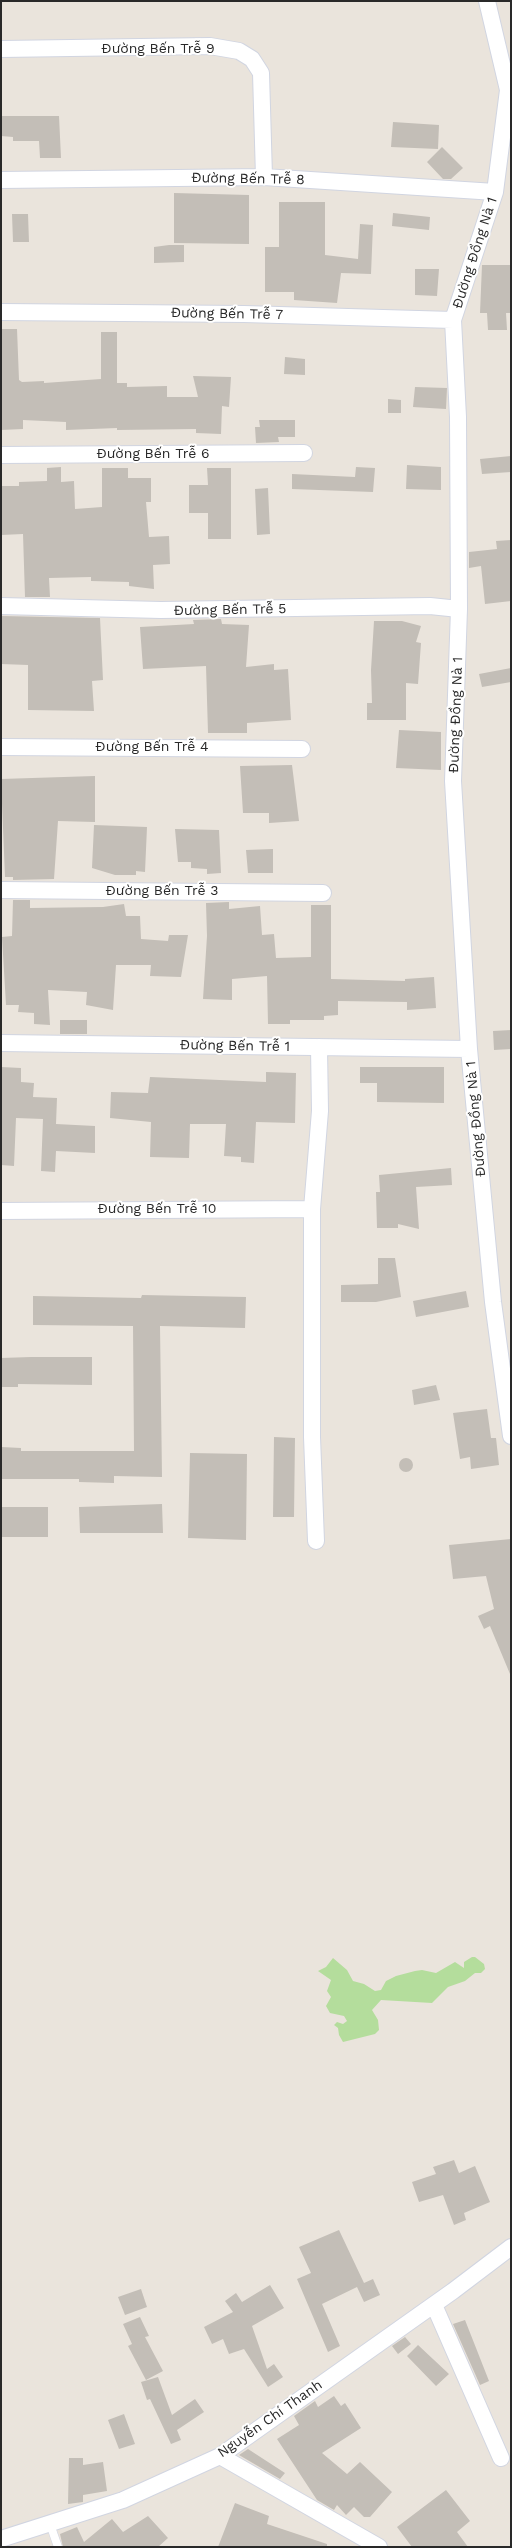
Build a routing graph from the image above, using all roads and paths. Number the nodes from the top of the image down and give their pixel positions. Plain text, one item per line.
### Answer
1 (487, 1) edge
2 (1, 49) edge
3 (508, 118) edge
4 (264, 177) junction
5 (1, 180) edge
6 (495, 192) junction
7 (1, 312) edge
8 (453, 320) junction
9 (304, 453) dead end
10 (1, 454) edge
11 (1, 606) edge
12 (459, 609) junction
13 (1, 747) edge
14 (302, 749) dead end
15 (1, 890) edge
16 (323, 892) dead end
17 (1, 1043) edge
18 (319, 1047) junction
19 (469, 1049) junction
20 (312, 1209) junction
21 (1, 1211) edge
22 (511, 1436) edge
23 (316, 1541) dead end
24 (511, 2247) edge
25 (434, 2305) junction
26 (220, 2456) junction
27 (501, 2458) dead end
28 (50, 2524) junction
29 (1, 2539) edge
30 (58, 2547) edge
31 (378, 2547) edge

1 - 3 street, Đường Đồng Nà 1
2 - 4 street, Đường Bến Trễ 9
3 - 6 street, Đường Đồng Nà 1
4 - 5 street, Đường Bến Trễ 8
4 - 6 street, Đường Bến Trễ 8
6 - 8 street, Đường Đồng Nà 1
7 - 8 street, Đường Bến Trễ 7
8 - 12 street, Đường Đồng Nà 1
9 - 10 street, Đường Bến Trễ 6
11 - 12 street, Đường Bến Trễ 5
12 - 19 street, Đường Đồng Nà 1
13 - 14 street, Đường Bến Trễ 4
15 - 16 street, Đường Bến Trễ 3
17 - 18 street, Đường Bến Trễ 1
18 - 19 street, Đường Bến Trễ 1
18 - 20 street
19 - 22 street, Đường Đồng Nà 1
20 - 21 street, Đường Bến Trễ 10
20 - 23 street
24 - 25 street, Nguyễn Chí Thanh
25 - 26 street, Nguyễn Chí Thanh
25 - 27 street
26 - 28 street, Nguyễn Chí Thanh
26 - 31 street
28 - 29 street, Nguyễn Chí Thanh
28 - 30 lane

